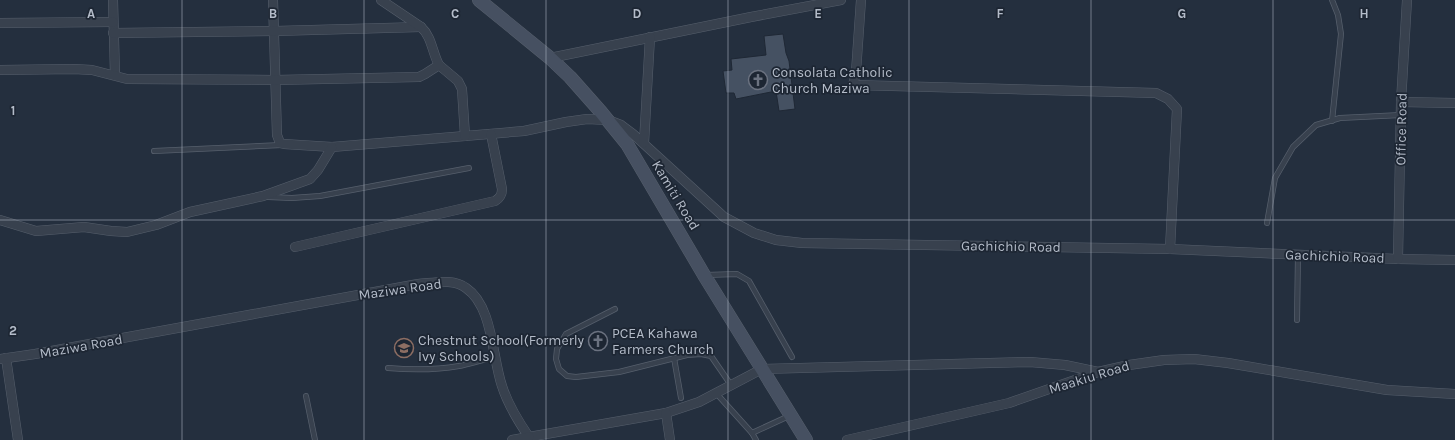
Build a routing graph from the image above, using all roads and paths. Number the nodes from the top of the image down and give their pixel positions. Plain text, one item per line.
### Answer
1 (113, 0) edge
2 (273, 0) edge
3 (381, 0) edge
4 (479, 0) edge
5 (840, 0) edge
6 (861, 0) edge
7 (1332, 0) edge
8 (1407, 0) edge
9 (0, 22) edge
10 (113, 22) junction
11 (421, 27) junction
12 (275, 31) junction
13 (113, 33) junction
14 (650, 37) junction
15 (550, 58) junction
16 (439, 65) junction
17 (0, 70) edge
18 (115, 75) junction
19 (275, 80) junction
20 (1401, 102) junction
21 (1455, 103) edge
22 (1401, 115) junction
23 (608, 120) junction
24 (1332, 120) junction
25 (492, 134) junction
26 (465, 136) junction
27 (644, 143) junction
28 (284, 144) junction
29 (332, 147) junction
30 (154, 152) dead end
31 (469, 168) dead end
32 (262, 196) junction
33 (0, 220) edge
34 (1267, 223) dead end
35 (295, 247) dead end
36 (1170, 249) junction
37 (1298, 255) junction
38 (1398, 259) junction
39 (1455, 260) edge
40 (704, 275) junction
41 (615, 309) dead end
42 (1297, 320) dead end
43 (792, 357) dead end
44 (495, 358) junction
45 (674, 358) junction
46 (3, 359) edge
47 (388, 368) dead end
48 (762, 369) junction
49 (1098, 372) junction
50 (731, 385) junction
51 (716, 393) junction
52 (1455, 394) edge
53 (306, 396) dead end
54 (681, 398) dead end
55 (666, 413) junction
56 (790, 415) junction
57 (752, 433) junction
58 (529, 437) junction
59 (18, 440) edge
60 (314, 440) edge
61 (512, 440) edge
62 (670, 440) edge
63 (756, 440) edge
64 (806, 440) edge
65 (847, 440) edge

1 - 10 street
2 - 12 street
3 - 11 street
4 - 15 main road, Kamiti Road
5 - 14 street
6 - 36 street
7 - 24 lane
8 - 20 street, Office Road
9 - 10 street
10 - 13 street
11 - 12 street
11 - 16 street
12 - 13 street
12 - 19 street
13 - 18 street
14 - 15 street
14 - 27 street
15 - 23 main road, Kamiti Road
16 - 19 street
16 - 26 street
17 - 18 street
18 - 19 street
19 - 28 street
20 - 21 street
20 - 22 street, Office Road
22 - 24 lane
22 - 38 street, Office Road
23 - 25 street
23 - 27 street, Gachichio Road
23 - 40 main road, Kamiti Road
24 - 34 lane
25 - 26 street
25 - 35 street
26 - 29 street
27 - 36 street, Gachichio Road
28 - 29 street
28 - 30 lane
29 - 32 street
31 - 32 lane
32 - 33 street
36 - 37 street, Gachichio Road
37 - 38 street, Gachichio Road
37 - 42 lane
38 - 39 street, Gachichio Road
40 - 43 lane
40 - 48 main road, Kamiti Road
41 - 45 lane
44 - 46 street, Maziwa Road
44 - 47 lane
44 - 58 street, Maziwa Road
45 - 50 lane
45 - 54 lane
46 - 59 street
48 - 49 street
48 - 50 street
48 - 56 main road, Kamiti Road
49 - 52 street, Maakiu Road
49 - 65 street, Maakiu Road
50 - 51 street
51 - 55 street
51 - 57 lane
53 - 60 lane
55 - 58 street
55 - 62 street
56 - 57 lane
56 - 64 main road, Kamiti Road
57 - 63 lane
58 - 61 street

